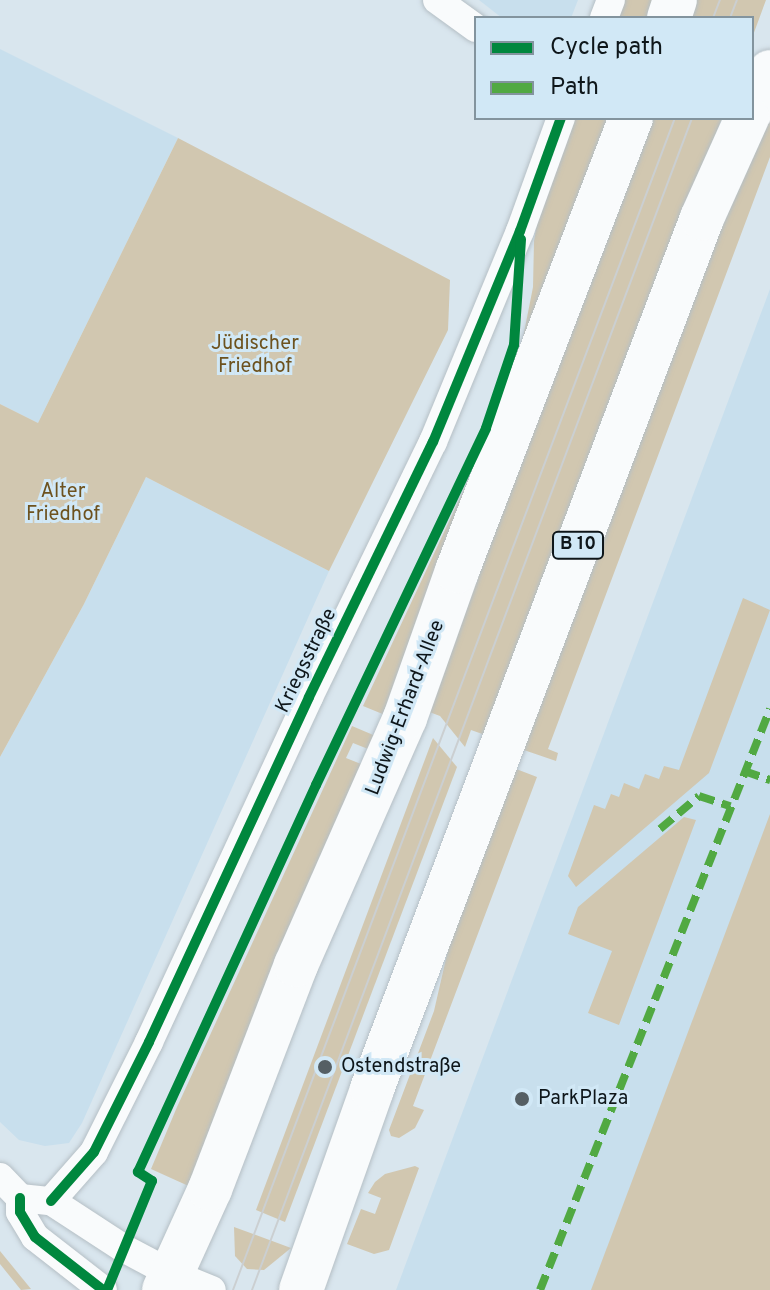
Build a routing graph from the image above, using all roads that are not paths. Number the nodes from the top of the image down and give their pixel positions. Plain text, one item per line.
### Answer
1 (437, 0) edge
2 (474, 27) edge
3 (770, 72) edge
4 (754, 105) edge
5 (560, 120) edge
6 (630, 120) edge
7 (746, 120) edge
8 (0, 1177) edge
9 (20, 1198) junction
10 (51, 1201) junction
11 (167, 1282) edge
12 (103, 1290) edge
13 (212, 1290) edge
14 (301, 1290) edge

1 - 2 street
3 - 4 main road
5 - 10 street, Kriegsstraße
6 - 11 main road, Ludwig-Erhard-Allee
7 - 14 main road, B 10
8 - 9 street
9 - 10 street
9 - 12 street
10 - 11 street
11 - 13 street

